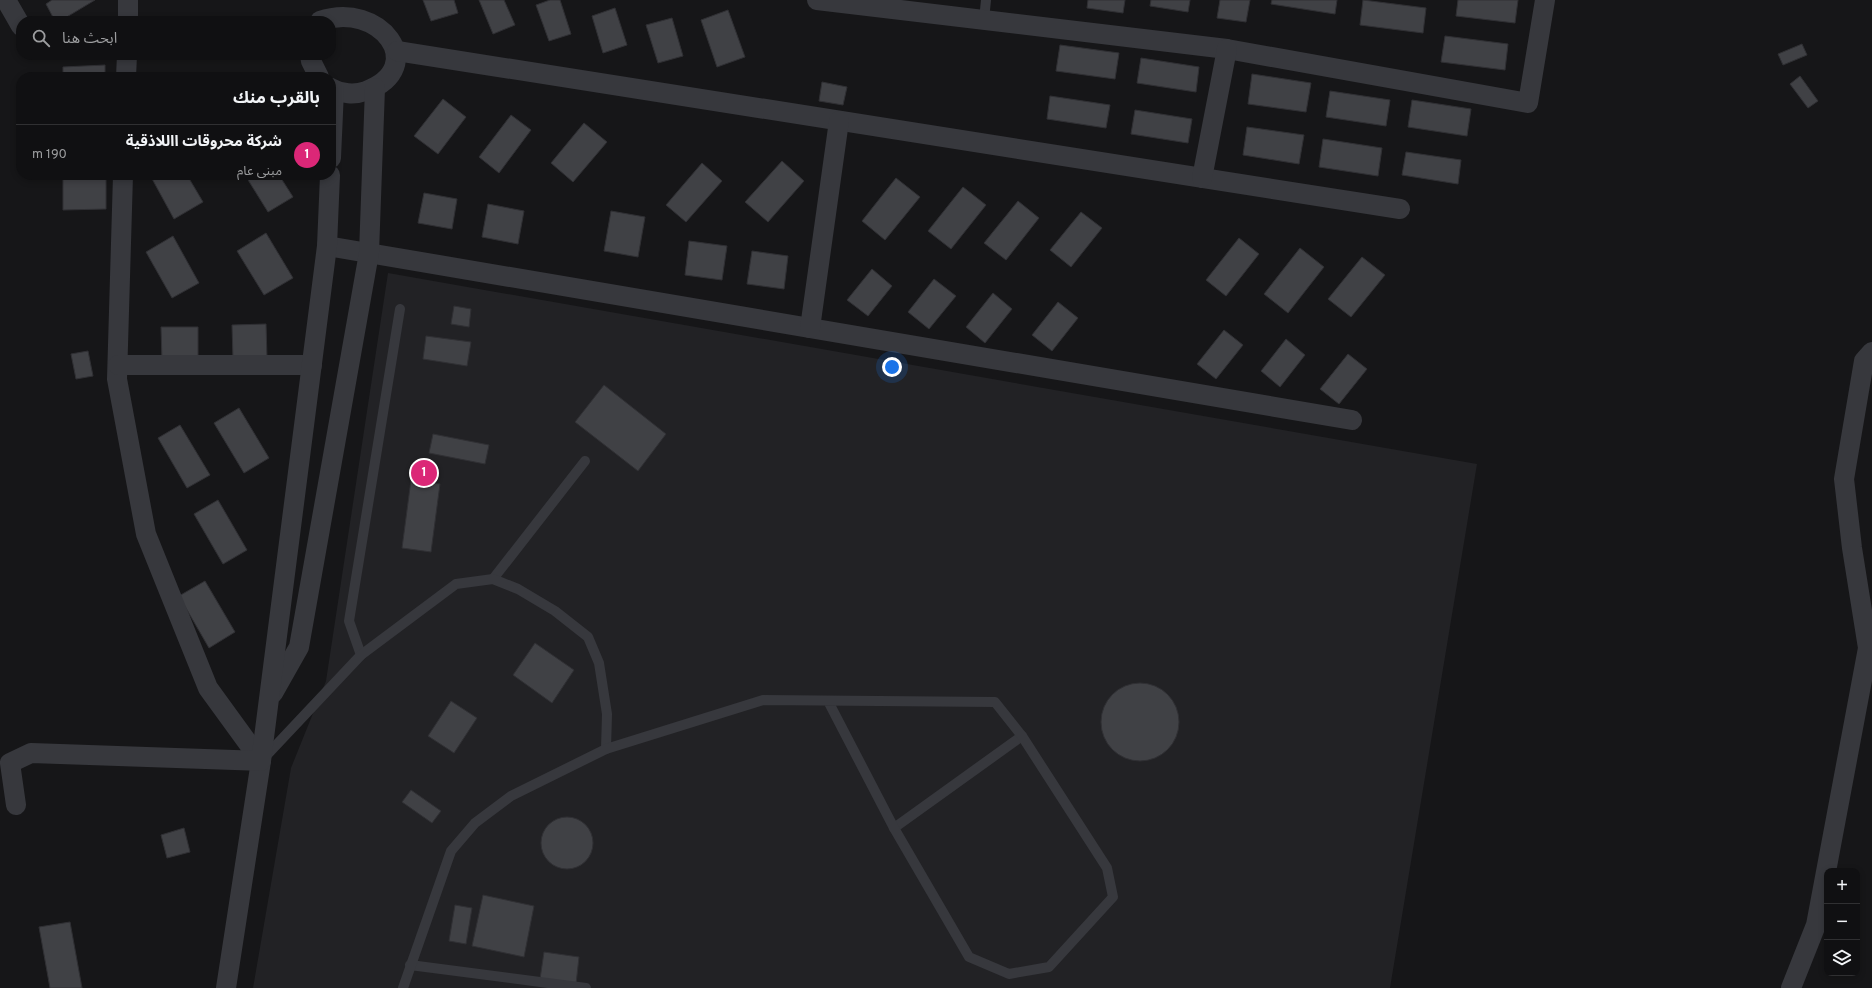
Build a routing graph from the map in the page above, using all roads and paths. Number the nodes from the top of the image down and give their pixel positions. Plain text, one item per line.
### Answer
1 (6, 0) edge
2 (128, 0) edge
3 (817, 0) edge
4 (986, 0) edge
5 (1545, 0) edge
6 (328, 11) edge
7 (128, 16) edge
8 (16, 17) edge
9 (984, 20) junction
10 (1227, 49) junction
11 (397, 51) junction
12 (127, 60) edge
13 (311, 60) edge
14 (126, 72) edge
15 (316, 72) edge
16 (375, 88) junction
17 (336, 90) edge
18 (839, 121) junction
19 (1202, 178) junction
20 (123, 180) edge
21 (330, 180) edge
22 (1400, 209) dead end
23 (327, 246) junction
24 (369, 253) junction
25 (400, 309) dead end
26 (810, 328) junction
27 (1872, 352) edge
28 (118, 365) junction
29 (312, 365) junction
30 (1352, 420) dead end
31 (585, 461) dead end
32 (493, 579) junction
33 (361, 655) junction
34 (828, 700) junction
35 (269, 702) junction
36 (1022, 736) junction
37 (606, 748) junction
38 (261, 762) junction
39 (16, 805) dead end
40 (894, 828) junction
41 (410, 965) junction
42 (226, 988) edge
43 (403, 988) edge
44 (586, 988) edge
45 (1791, 988) edge

1 - 8 street
2 - 7 street
3 - 9 street
4 - 9 lane
5 - 10 street
6 - 11 street
9 - 10 street
10 - 19 street
11 - 16 street
11 - 18 street
12 - 14 street
13 - 15 street
16 - 17 street
16 - 24 street
18 - 19 street
18 - 26 street
19 - 22 street
20 - 28 street
21 - 23 street
23 - 24 street
23 - 29 street
24 - 26 street
24 - 35 street
25 - 33 lane
26 - 30 street
27 - 45 street
28 - 29 street
28 - 38 street
29 - 35 street
31 - 32 lane
32 - 33 lane
32 - 37 lane
33 - 38 lane
34 - 36 lane
34 - 37 lane
34 - 40 lane
35 - 38 street
36 - 40 lane
36 - 40 lane
37 - 41 lane
38 - 39 street
38 - 42 street
41 - 43 lane
41 - 44 lane

